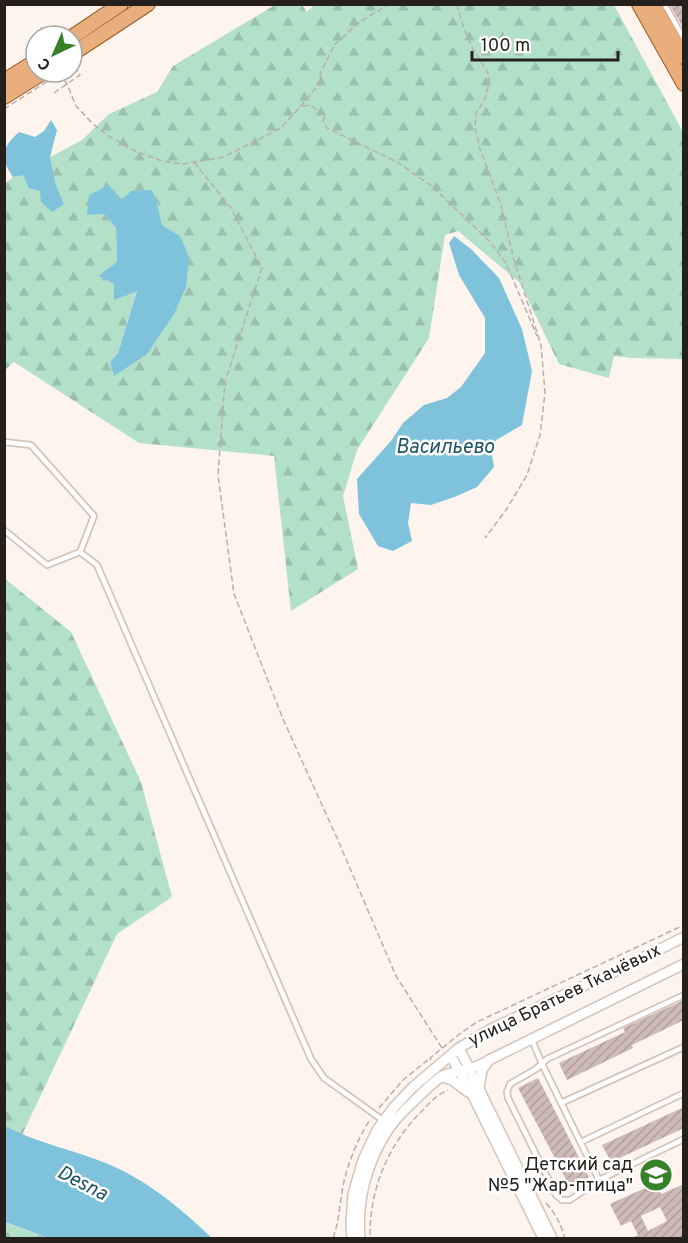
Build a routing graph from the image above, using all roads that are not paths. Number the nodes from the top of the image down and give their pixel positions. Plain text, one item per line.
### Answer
1 (121, 4) edge
2 (148, 4) edge
3 (639, 4) edge
4 (653, 4) edge
5 (664, 4) edge
6 (84, 29) edge
7 (684, 39) edge
8 (84, 51) edge
9 (683, 55) edge
10 (24, 68) edge
11 (4, 81) edge
12 (25, 84) edge
13 (684, 84) edge
14 (4, 97) edge
15 (4, 442) edge
16 (4, 530) edge
17 (80, 552) junction
18 (684, 937) edge
19 (684, 964) edge
20 (684, 995) edge
21 (531, 1040) junction
22 (684, 1047) edge
23 (459, 1048) junction
24 (451, 1056) junction
25 (489, 1060) junction
26 (542, 1064) junction
27 (465, 1070) junction
28 (442, 1077) junction
29 (479, 1088) junction
30 (684, 1093) edge
31 (474, 1098) junction
32 (561, 1103) junction
33 (384, 1121) junction
34 (684, 1139) edge
35 (581, 1142) junction
36 (599, 1180) junction
37 (352, 1239) edge
38 (360, 1239) edge
39 (543, 1239) edge
40 (552, 1239) edge

1 - 6 main road
2 - 8 main road
3 - 13 main road
4 - 9 main road
5 - 7 lane
10 - 11 main road
12 - 14 main road
15 - 17 lane
16 - 17 lane
17 - 33 lane
18 - 23 street, улица Братьев Ткачёвых
19 - 21 street, улица Братьев Ткачёвых
20 - 26 lane
21 - 25 street, улица Братьев Ткачёвых
21 - 26 lane
22 - 32 lane
23 - 24 street, улица Братьев Ткачёвых
23 - 27 street
24 - 27 street
24 - 33 street, улица Братьев Ткачёвых
25 - 27 street, улица Братьев Ткачёвых
25 - 29 street
26 - 32 lane
26 - 36 lane
27 - 28 street, улица Братьев Ткачёвых
27 - 29 street
27 - 31 street
28 - 31 street
28 - 38 street, улица Братьев Ткачёвых
29 - 40 street
30 - 35 lane
31 - 39 street
32 - 35 lane
33 - 37 street, улица Братьев Ткачёвых
34 - 36 lane
35 - 36 lane

